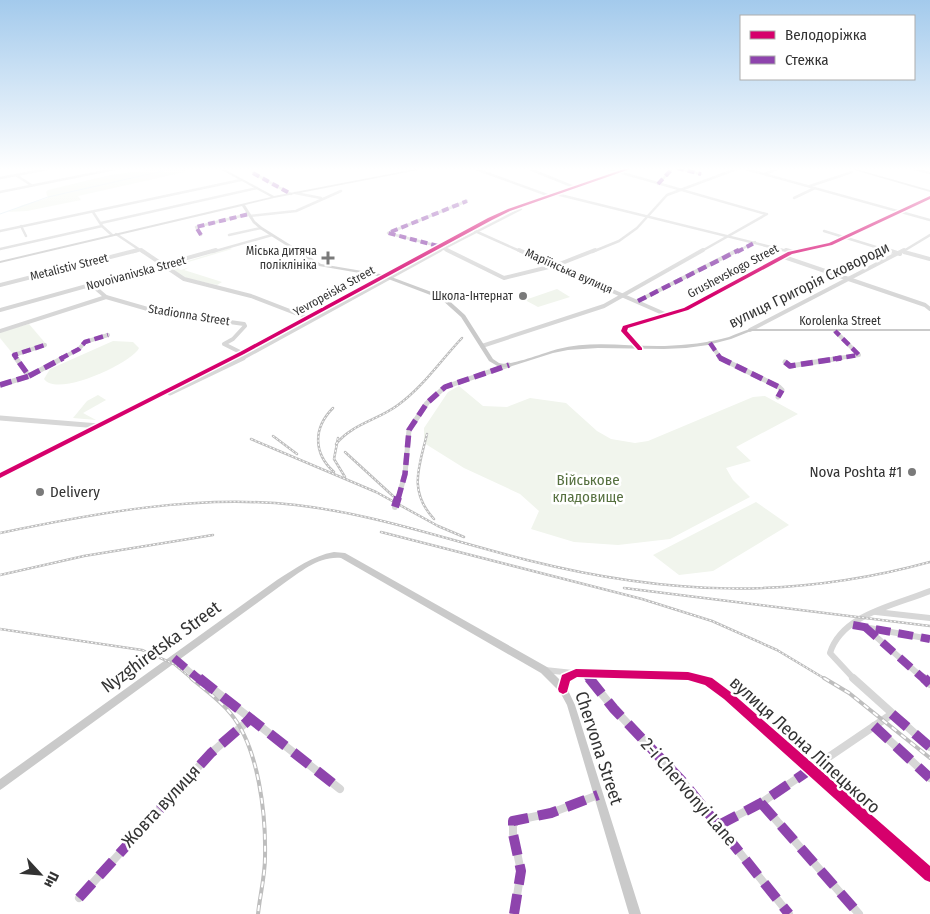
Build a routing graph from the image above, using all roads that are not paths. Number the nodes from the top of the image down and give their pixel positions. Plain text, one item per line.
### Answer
1 (99, 211) edge
2 (161, 211) edge
3 (215, 211) edge
4 (247, 211) edge
5 (297, 211) edge
6 (443, 211) edge
7 (508, 211) edge
8 (516, 211) edge
9 (623, 211) edge
10 (653, 211) edge
11 (754, 211) edge
12 (897, 211) joint
13 (93, 212) junction
14 (249, 215) junction
15 (648, 217) junction
16 (930, 220) edge
17 (101, 225) junction
18 (21, 226) junction
19 (261, 228) junction
20 (470, 229) junction
21 (0, 231) edge
22 (476, 231) junction
23 (824, 231) dead end
24 (114, 235) junction
25 (201, 235) dead end
26 (229, 235) dead end
27 (272, 235) junction
28 (930, 235) edge
29 (26, 236) dead end
30 (728, 236) junction
31 (844, 237) junction
32 (756, 242) junction
33 (438, 246) junction
34 (0, 249) edge
35 (442, 249) junction
36 (138, 250) junction
37 (793, 252) junction
38 (902, 253) junction
39 (784, 257) junction
40 (930, 259) edge
41 (0, 262) edge
42 (163, 266) junction
43 (557, 266) junction
44 (384, 276) junction
45 (390, 278) junction
46 (848, 281) junction
47 (0, 285) edge
48 (92, 285) junction
49 (625, 296) junction
50 (106, 297) junction
51 (638, 301) junction
52 (930, 309) edge
53 (0, 310) edge
54 (667, 315) junction
55 (308, 318) junction
56 (314, 320) junction
57 (750, 330) junction
58 (930, 330) edge
59 (835, 331) junction
60 (0, 332) edge
61 (108, 335) dead end
62 (710, 343) junction
63 (45, 345) dead end
64 (482, 346) junction
65 (640, 349) junction
66 (242, 354) junction
67 (491, 360) junction
68 (785, 362) dead end
69 (509, 365) junction
70 (488, 372) junction
71 (29, 376) junction
72 (0, 385) edge
73 (778, 397) dead end
74 (152, 400) junction
75 (0, 418) edge
76 (100, 426) junction
77 (0, 476) edge
78 (395, 507) dead end
79 (348, 559) joint
80 (930, 591) edge
81 (876, 612) junction
82 (930, 618) edge
83 (853, 625) junction
84 (865, 627) junction
85 (930, 640) edge
86 (174, 658) junction
87 (544, 670) junction
88 (581, 673) junction
89 (930, 684) edge
90 (564, 689) junction
91 (892, 714) junction
92 (249, 720) junction
93 (874, 726) junction
94 (930, 747) edge
95 (811, 769) junction
96 (930, 778) edge
97 (0, 785) edge
98 (340, 789) dead end
99 (598, 795) junction
100 (761, 803) junction
101 (720, 825) junction
102 (930, 875) edge
103 (79, 898) dead end
104 (514, 914) edge
105 (635, 914) edge
106 (789, 914) edge
107 (859, 914) edge

1 - 13 street
2 - 17 street
3 - 24 main road
4 - 14 main road
5 - 14 street
6 - 33 street
7 - 20 street, Yevropeiska Street
8 - 22 street, Yevropeiska Street
9 - 15 street
10 - 15 street
11 - 30 street
12 - 16 street
12 - 31 street, Grushevskogo Street
13 - 17 street
13 - 18 street
14 - 19 main road
14 - 25 street
15 - 30 street
15 - 43 street
17 - 24 street
17 - 34 street
18 - 21 street
18 - 29 street
19 - 26 street
19 - 27 main road
20 - 22 street, Маріїнська вулиця
20 - 33 street, Yevropeiska Street
22 - 35 street, Yevropeiska Street
22 - 43 street, Маріїнська вулиця
23 - 31 street
24 - 36 street
24 - 41 main road
27 - 42 street, Novoivanivska Street
27 - 44 main road
28 - 38 street, вулиця Григорія Сковороди
30 - 32 street
30 - 49 street
31 - 37 street, Grushevskogo Street
31 - 38 street
32 - 37 street
32 - 51 street
33 - 35 street
33 - 44 street, Yevropeiska Street
35 - 43 street
35 - 45 street, Yevropeiska Street
36 - 42 street
36 - 47 street, Metalistiv Street
37 - 39 street, Grushevskogo Street
38 - 40 street
38 - 46 street, вулиця Григорія Сковороди
39 - 46 street
39 - 54 street, Grushevskogo Street
42 - 48 street, Novoivanivska Street
42 - 55 street
43 - 49 street, Маріїнська вулиця
44 - 45 main road
44 - 55 street, Yevropeiska Street
45 - 56 street, Yevropeiska Street
45 - 64 main road
46 - 52 street
46 - 57 street, вулиця Григорія Сковороди
48 - 50 street
48 - 53 street, Novoivanivska Street
49 - 51 street, Маріїнська вулиця
49 - 64 street
50 - 60 street
50 - 66 street, Stadionna Street
51 - 54 street, Маріїнська вулиця
54 - 65 street, Grushevskogo Street
55 - 56 street
55 - 66 street, Yevropeiska Street
56 - 74 street, Yevropeiska Street
57 - 59 main road, Korolenka Street
57 - 62 main road, вулиця Григорія Сковороди
58 - 59 main road, Korolenka Street
59 - 68 street
61 - 71 street
62 - 65 main road, вулиця Григорія Сковороди
62 - 73 street
63 - 71 street
64 - 67 main road
65 - 69 main road, вулиця Григорія Сковороди
66 - 74 street, Yevropeiska Street
67 - 69 main road
67 - 70 street
69 - 70 street, вулиця Григорія Сковороди
70 - 78 street, вулиця Григорія Сковороди
71 - 72 street
74 - 76 street, Yevropeiska Street
75 - 76 street
76 - 77 street, Yevropeiska Street
79 - 86 main road, Nyzghiretska Street
79 - 87 main road, Chervona Street
80 - 81 street
81 - 82 street
81 - 83 street
83 - 84 street
83 - 91 street
84 - 85 street
84 - 89 street
86 - 92 street
86 - 97 main road, Nyzghiretska Street
87 - 88 street, вулиця Леона Ліпецького
87 - 90 main road, Chervona Street
88 - 90 street
88 - 95 street, вулиця Леона Ліпецького
88 - 101 street, 2-i Chervonyi Lane
90 - 99 main road, Chervona Street
91 - 93 street
91 - 94 street
92 - 98 street
92 - 103 street, Жовта вулиця
93 - 95 street
93 - 96 street
95 - 100 street
95 - 102 street, вулиця Леона Ліпецького
99 - 104 street
99 - 105 main road, Chervona Street
100 - 101 street
100 - 107 street
101 - 106 street, 2-i Chervonyi Lane

